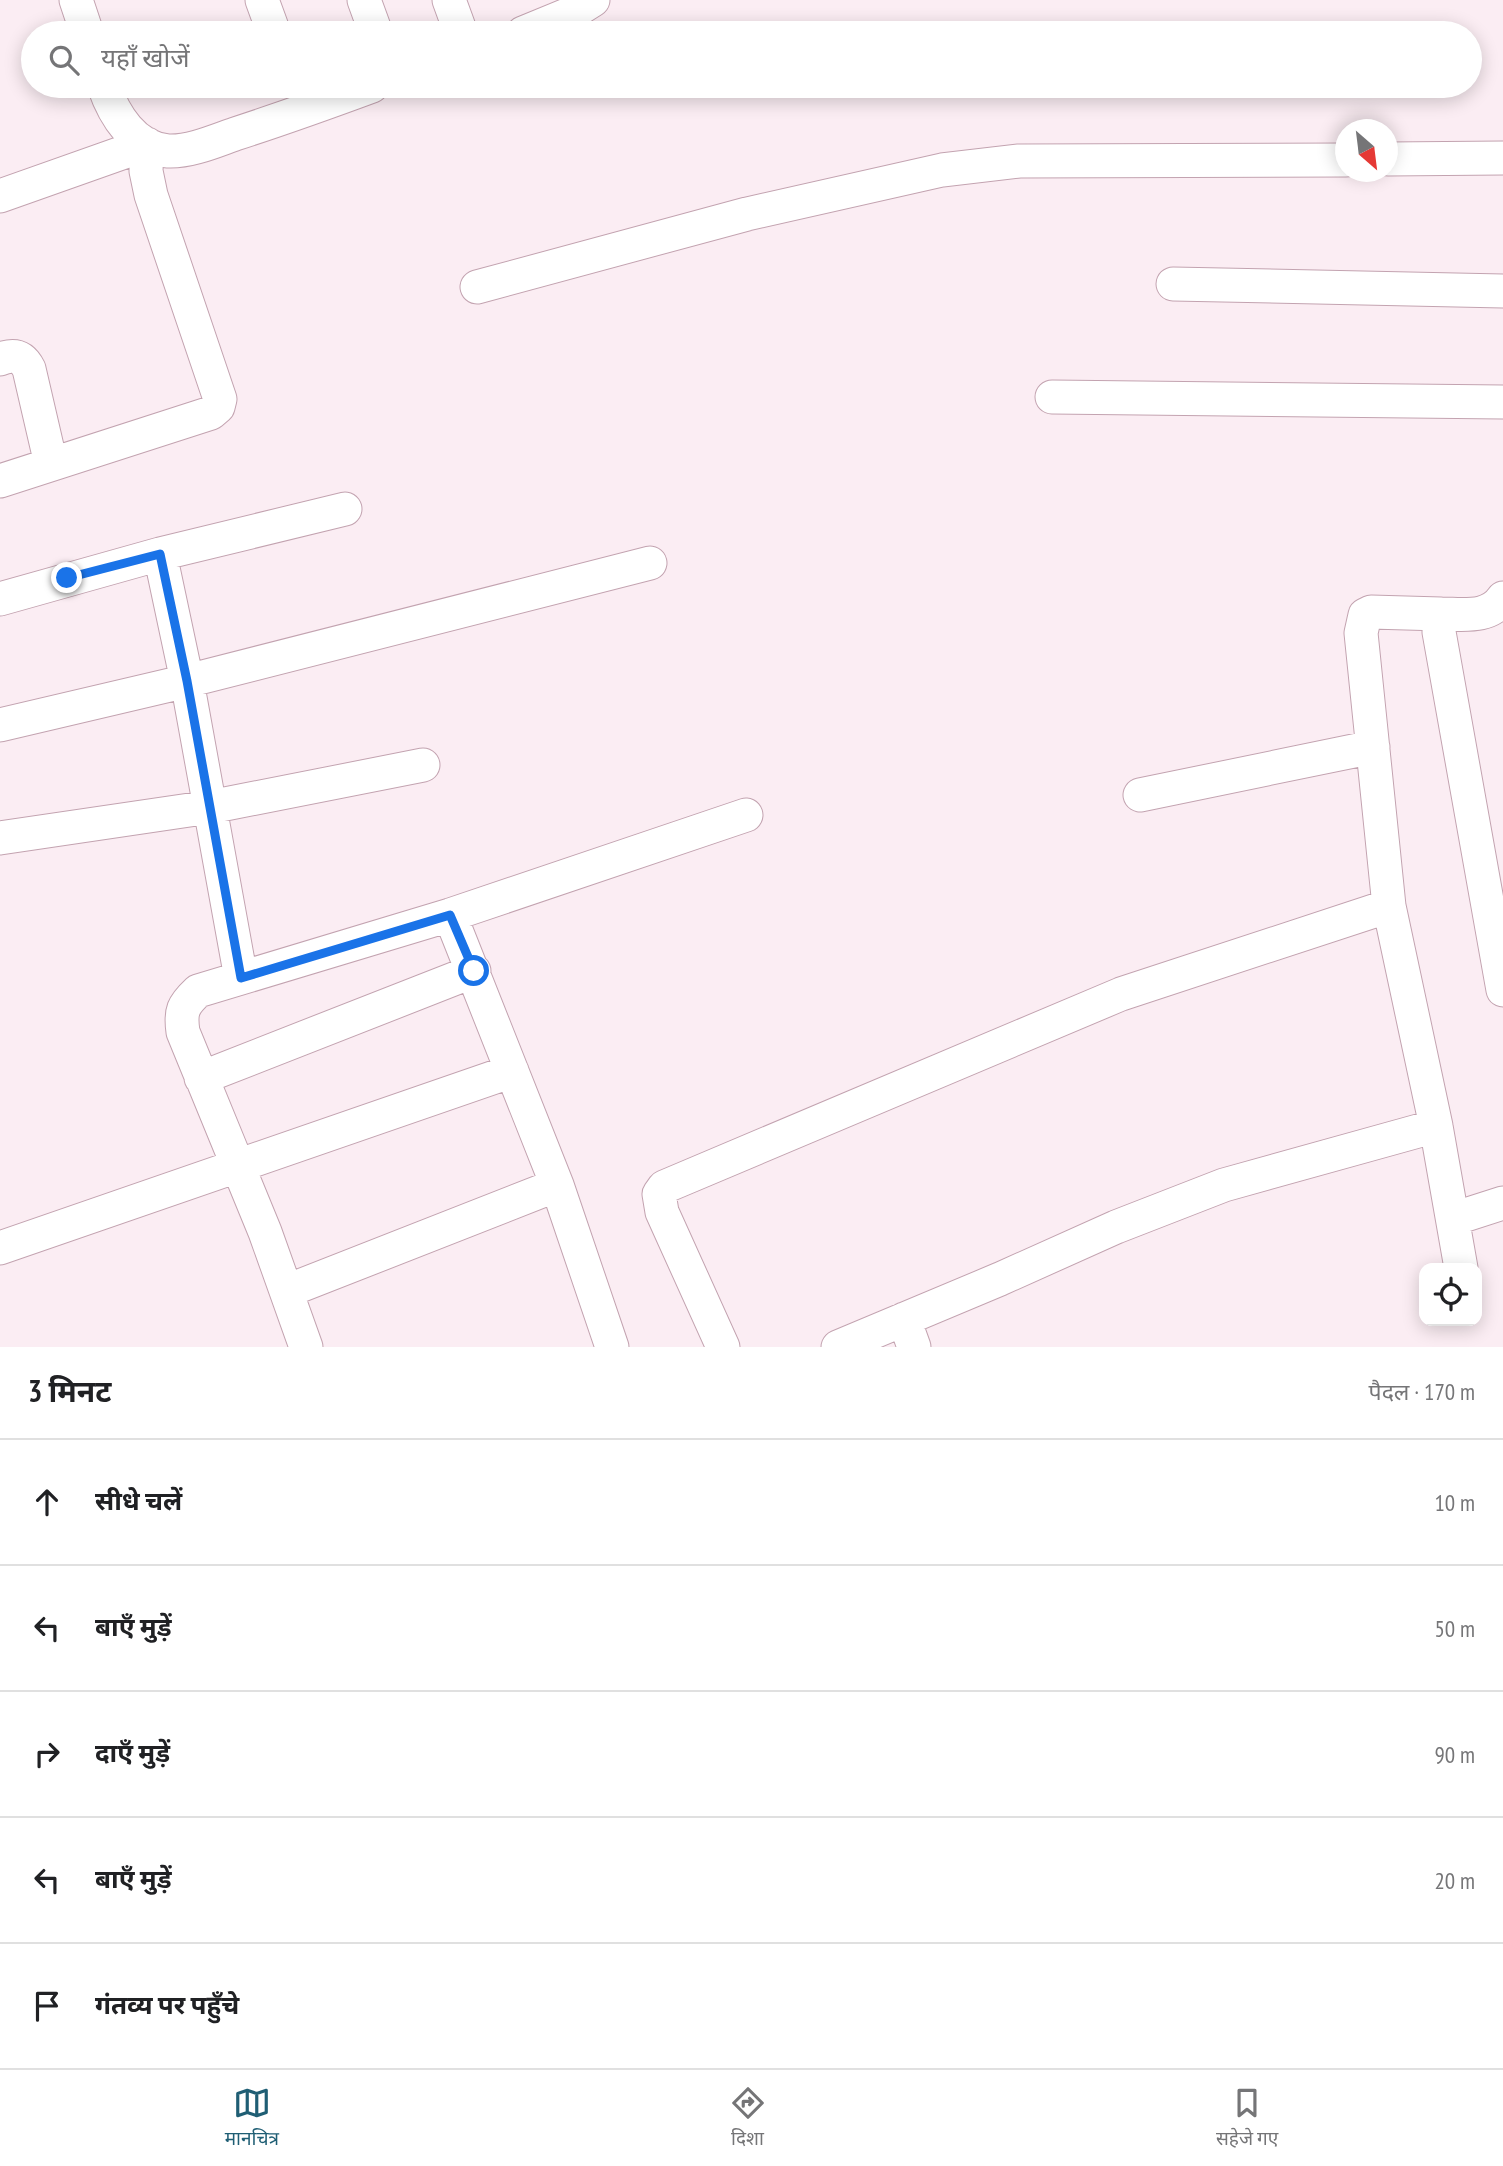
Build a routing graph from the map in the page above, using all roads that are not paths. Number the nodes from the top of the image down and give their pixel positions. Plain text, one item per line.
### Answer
1 (76, 0) edge
2 (262, 0) edge
3 (364, 0) edge
4 (449, 0) edge
5 (593, 0) edge
6 (83, 21) edge
7 (270, 21) edge
8 (372, 21) edge
9 (457, 21) edge
10 (552, 21) edge
11 (108, 98) edge
12 (299, 99) edge
13 (147, 145) junction
14 (1503, 158) edge
15 (1398, 159) edge
16 (1335, 160) edge
17 (0, 196) edge
18 (1172, 284) dead end
19 (477, 287) dead end
20 (1503, 291) edge
21 (0, 359) edge
22 (1052, 397) dead end
23 (1503, 402) edge
24 (51, 464) junction
25 (0, 481) edge
26 (345, 509) dead end
27 (160, 554) junction
28 (650, 563) dead end
29 (1503, 598) edge
30 (0, 599) edge
31 (1441, 614) junction
32 (187, 681) junction
33 (0, 725) edge
34 (1373, 747) junction
35 (423, 765) dead end
36 (1140, 795) dead end
37 (210, 807) junction
38 (746, 815) dead end
39 (0, 838) edge
40 (1389, 906) junction
41 (450, 915) junction
42 (474, 971) junction
43 (241, 978) junction
44 (1503, 990) edge
45 (512, 1071) junction
46 (201, 1078) junction
47 (1436, 1126) junction
48 (239, 1165) junction
49 (557, 1185) junction
50 (1503, 1203) edge
51 (1453, 1219) junction
52 (0, 1248) edge
53 (1460, 1263) edge
54 (287, 1291) junction
55 (909, 1333) edge
56 (306, 1347) edge
57 (612, 1347) edge
58 (723, 1347) edge
59 (838, 1347) edge

1 - 6 street
2 - 7 street
3 - 8 street
4 - 9 street
5 - 10 street
11 - 13 street
12 - 13 street
13 - 17 street
13 - 24 street
14 - 15 street
16 - 19 street
18 - 20 street
21 - 24 street
22 - 23 street
24 - 25 street
26 - 27 street
27 - 30 street
27 - 32 street
28 - 32 street
29 - 31 street
31 - 34 street
31 - 44 street
32 - 33 street
32 - 37 street
34 - 36 street
34 - 40 street
35 - 37 street
37 - 39 street
37 - 43 street
38 - 41 street
40 - 47 street
40 - 58 street
41 - 42 street
41 - 43 street
42 - 45 street
42 - 46 street
43 - 46 street
45 - 48 street
45 - 49 street
46 - 48 street
47 - 51 street
47 - 55 street
48 - 52 street
48 - 54 street
49 - 54 street
49 - 57 street
50 - 51 street
51 - 53 street
54 - 56 street
55 - 59 street

